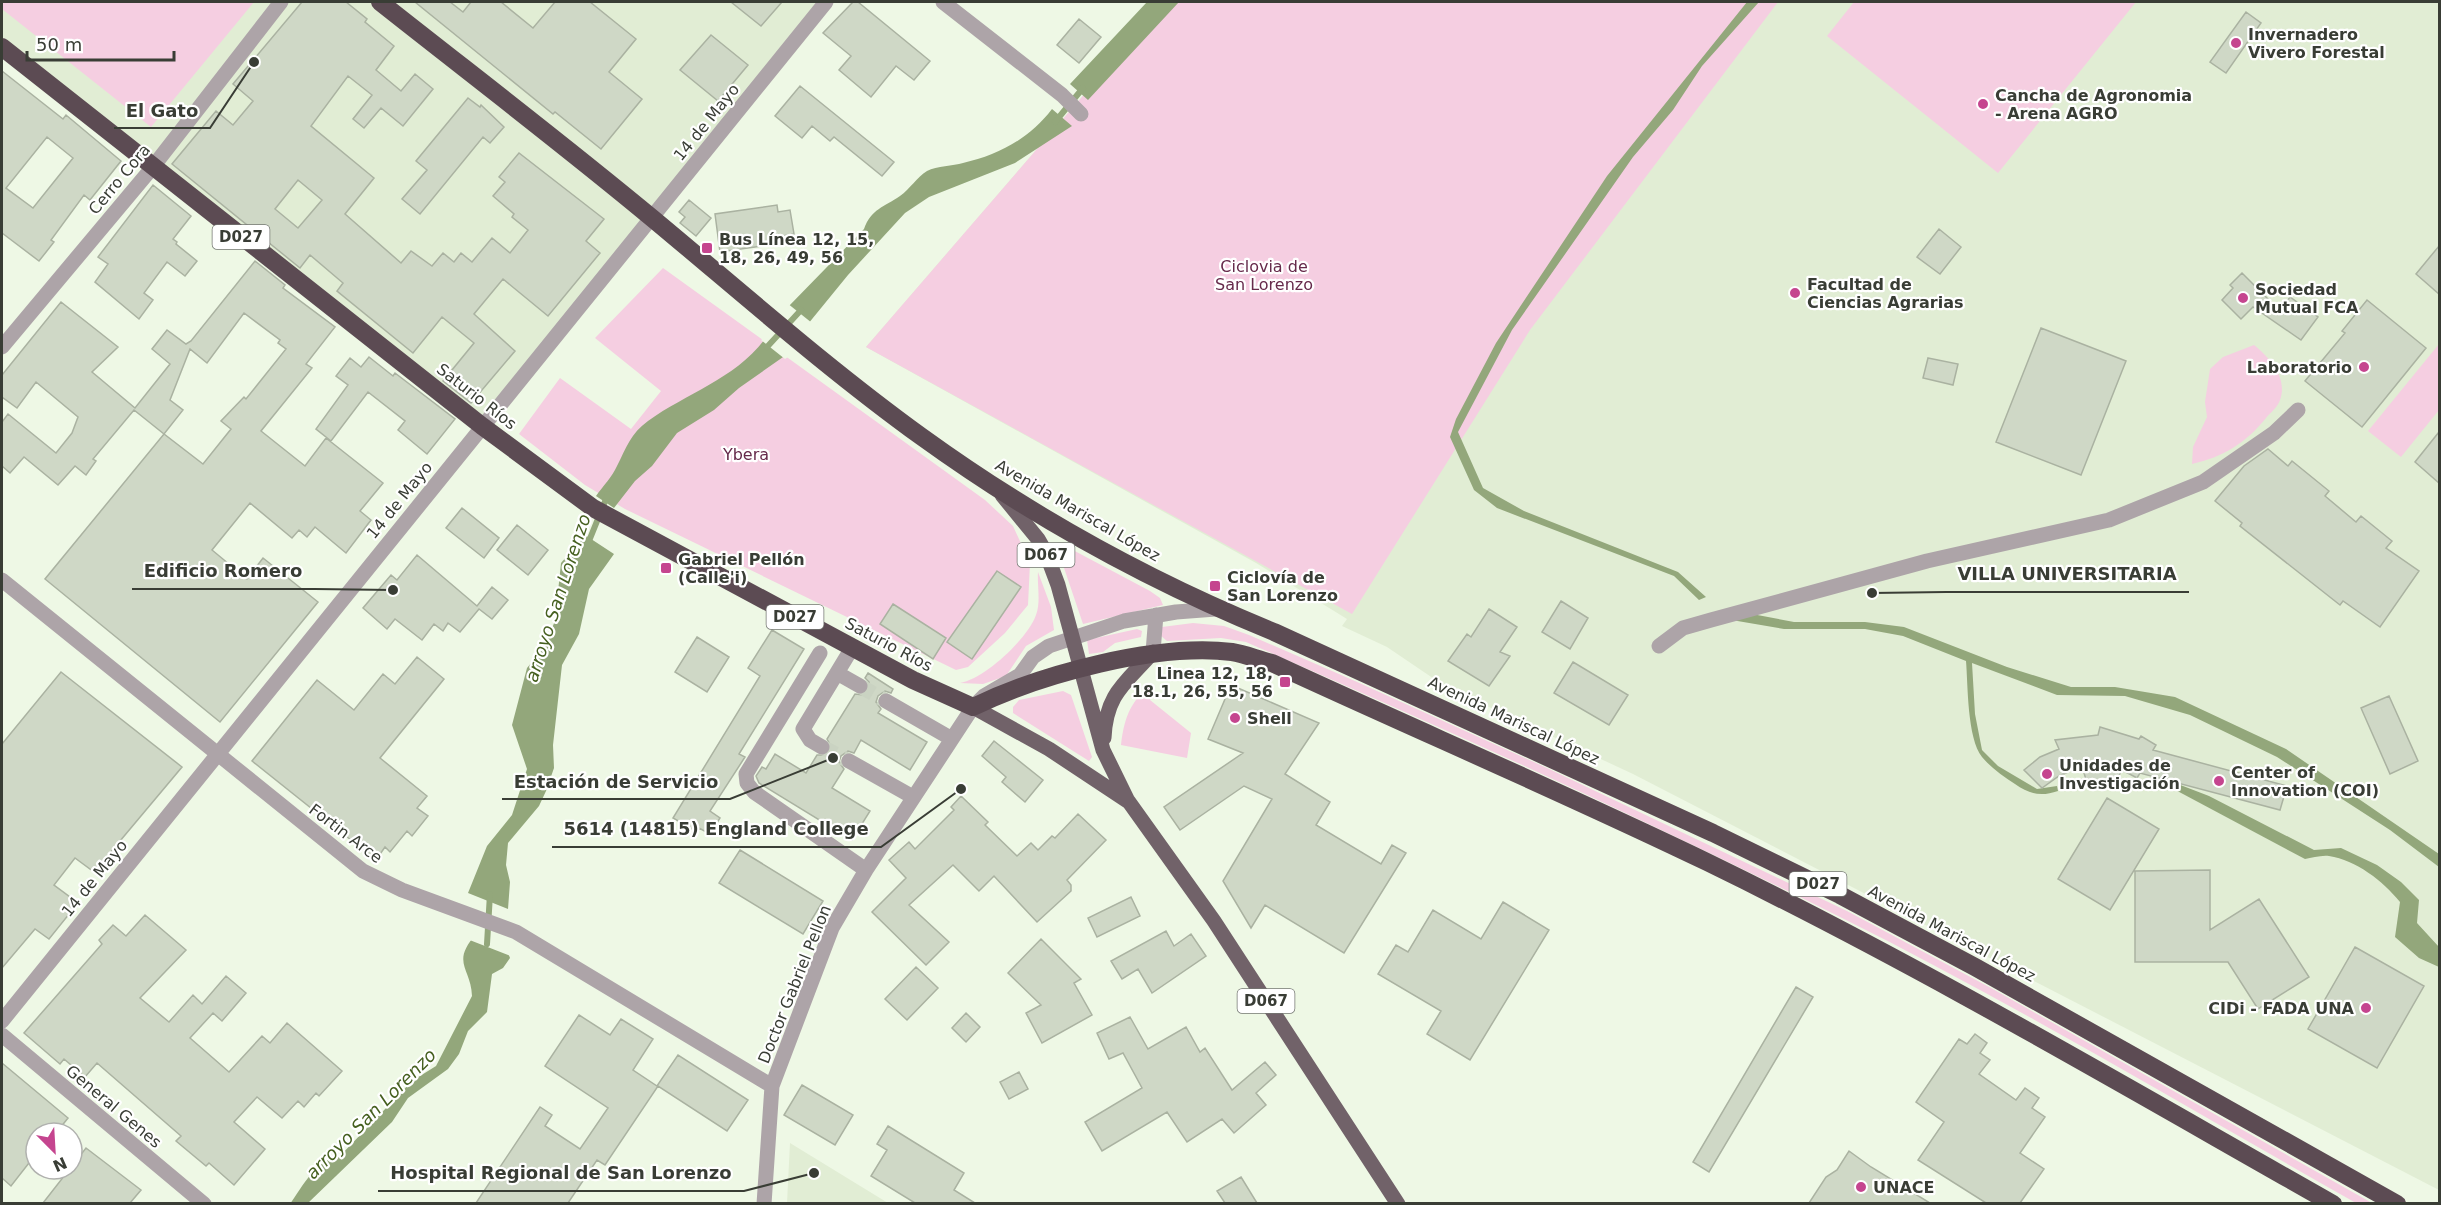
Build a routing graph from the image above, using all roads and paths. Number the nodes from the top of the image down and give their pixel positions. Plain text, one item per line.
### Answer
1 (281, 2) edge
2 (380, 2) edge
3 (826, 2) edge
4 (943, 2) edge
5 (2, 47) edge
6 (1081, 114) dead end
7 (152, 168) junction
8 (651, 218) junction
9 (2, 346) edge
10 (2298, 410) dead end
11 (482, 426) junction
12 (995, 486) junction
13 (2, 580) edge
14 (1216, 609) junction
15 (1155, 615) junction
16 (1072, 638) junction
17 (1659, 646) dead end
18 (852, 648) junction
19 (820, 652) dead end
20 (1154, 652) junction
21 (1080, 670) junction
22 (837, 673) junction
23 (860, 686) tunnel mouth
24 (886, 701) tunnel mouth
25 (973, 707) junction
26 (952, 738) junction
27 (822, 747) tunnel mouth
28 (1103, 750) junction
29 (217, 754) junction
30 (849, 761) tunnel mouth
31 (914, 797) junction
32 (1129, 802) junction
33 (866, 870) junction
34 (2, 1021) edge
35 (2, 1035) edge
36 (772, 1086) junction
37 (204, 1203) edge
38 (764, 1203) edge
39 (1398, 1203) edge
40 (2333, 1203) edge
41 (2397, 1203) edge

1 - 7 street, Cerro Cora
2 - 8 highway, D027
3 - 8 street, 14 de Mayo
4 - 6 street
5 - 7 highway, Saturio Ríos / D027
7 - 9 street, Cerro Cora
7 - 11 highway, Saturio Ríos / D027
8 - 11 street, 14 de Mayo
8 - 12 highway, Avenida Mariscal López / D027
10 - 17 street
11 - 18 highway, Saturio Ríos / D027
11 - 29 street, 14 de Mayo
12 - 14 highway, Avenida Mariscal López / D027
12 - 16 main road, D067
13 - 29 street, Fortin Arce
14 - 15 street, Doctor Gabriel Pellon
14 - 41 highway, Avenida Mariscal López / D027
15 - 16 street, Doctor Gabriel Pellon
15 - 20 street
16 - 21 main road, D067
16 - 25 street, Doctor Gabriel Pellon
18 - 22 street
18 - 25 highway, Saturio Ríos / D027
19 - 33 street
20 - 21 highway, D027
20 - 28 main road
20 - 40 highway, D027
21 - 25 highway, D027
21 - 28 main road, D067
22 - 23 street
22 - 27 street
24 - 26 street
25 - 26 street, Doctor Gabriel Pellon
25 - 32 main road, D067
26 - 31 street, Doctor Gabriel Pellon
28 - 32 main road, D067
29 - 34 street, 14 de Mayo
29 - 36 street, Fortin Arce
30 - 31 street
31 - 33 street, Doctor Gabriel Pellon
32 - 39 main road, D067
33 - 36 street, Doctor Gabriel Pellon
35 - 37 street, General Genes
36 - 38 street, Doctor Gabriel Pellon

